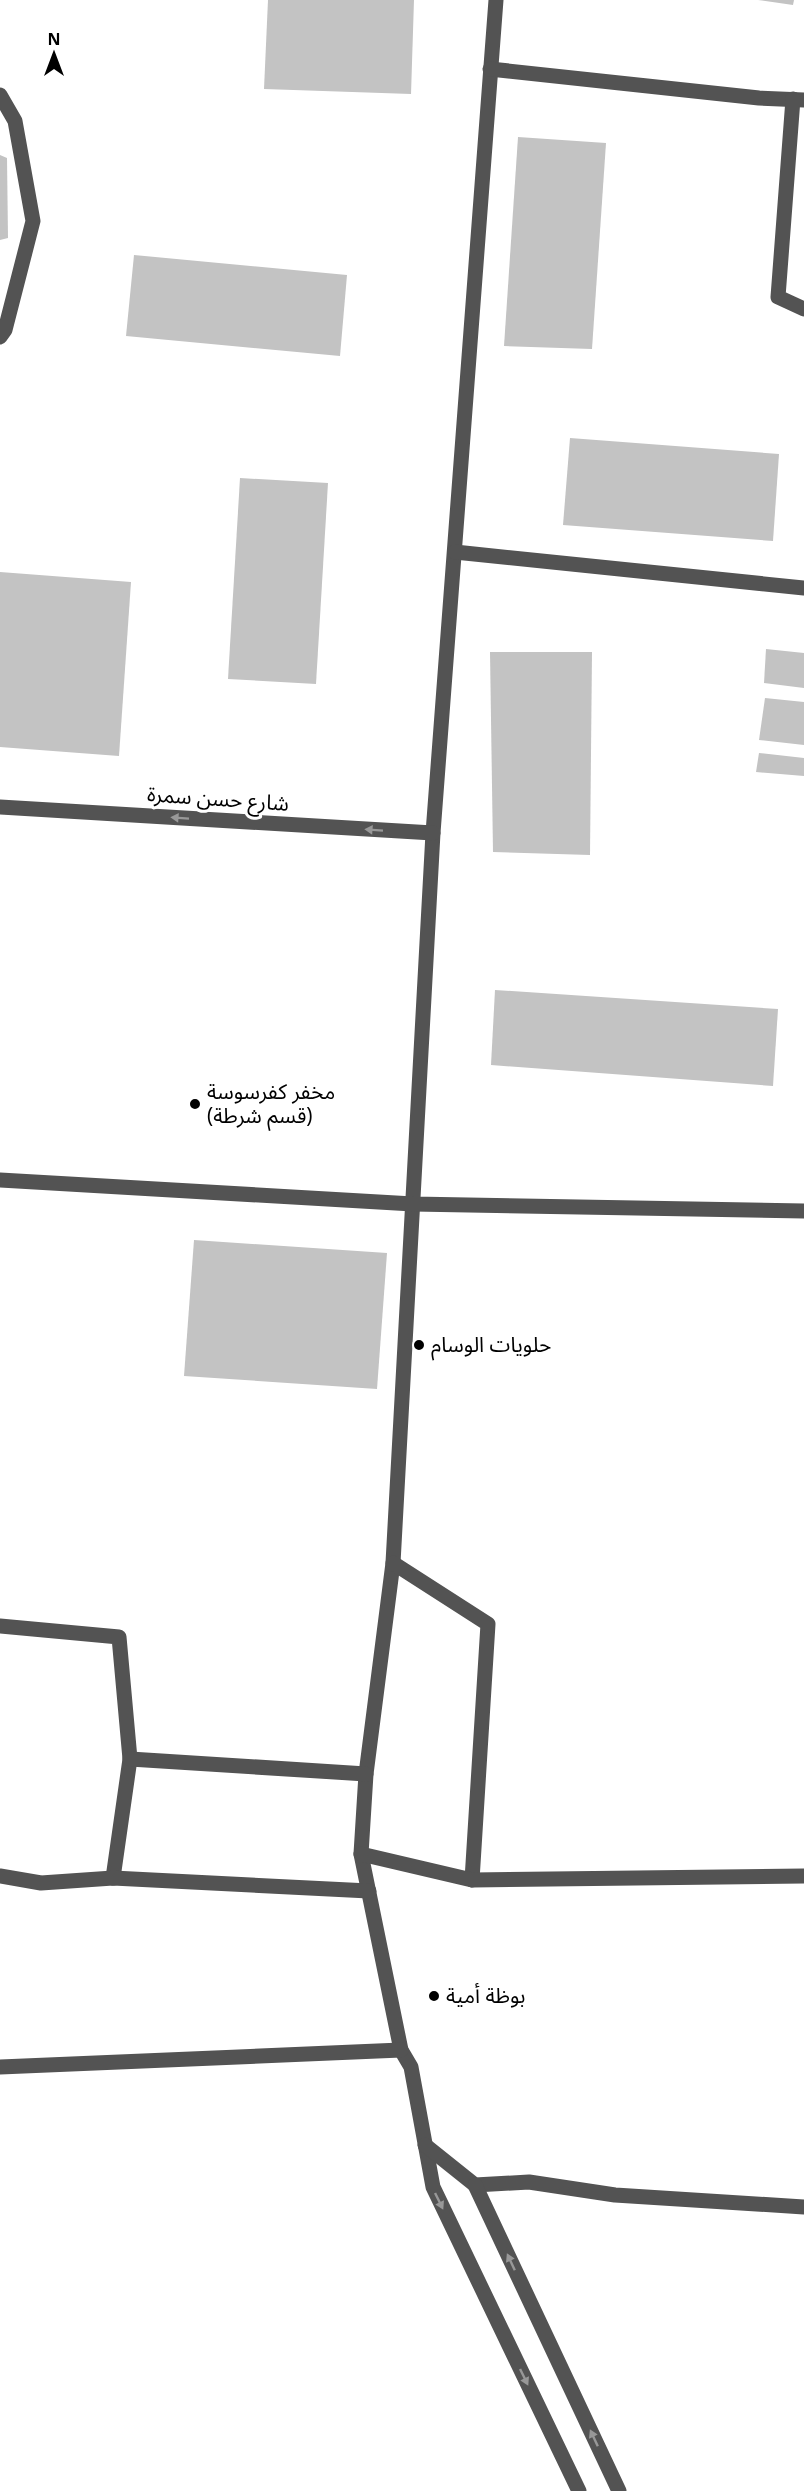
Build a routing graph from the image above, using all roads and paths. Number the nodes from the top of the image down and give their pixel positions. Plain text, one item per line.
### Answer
1 (496, 0) edge
2 (490, 69) junction
3 (0, 96) edge
4 (799, 100) edge
5 (804, 309) edge
6 (0, 337) edge
7 (455, 552) junction
8 (804, 588) edge
9 (0, 807) edge
10 (433, 833) junction
11 (0, 1180) edge
12 (413, 1204) junction
13 (804, 1211) edge
14 (393, 1563) junction
15 (0, 1626) edge
16 (130, 1760) junction
17 (366, 1774) junction
18 (361, 1854) junction
19 (0, 1876) edge
20 (804, 1876) edge
21 (113, 1878) junction
22 (472, 1880) junction
23 (369, 1891) junction
24 (401, 2050) junction
25 (0, 2067) edge
26 (425, 2145) junction
27 (475, 2185) junction
28 (804, 2207) edge
29 (579, 2491) edge
30 (619, 2491) edge

1 - 2 street
2 - 4 street
2 - 7 street
3 - 6 street
4 - 5 street
7 - 8 street
7 - 10 street
10 -> 9 street, شارع حسن سمرة
10 - 12 street
11 - 12 street
12 - 13 street
12 - 14 street
14 - 17 street
14 - 22 street
15 - 16 street
16 - 17 street
16 - 21 street
17 - 18 street
18 - 22 street
18 - 23 street
19 - 21 street
20 - 22 street
21 - 23 street
23 - 24 street
24 - 25 street
24 - 26 street
26 - 27 street
26 -> 29 street
27 - 28 street
30 -> 27 street

